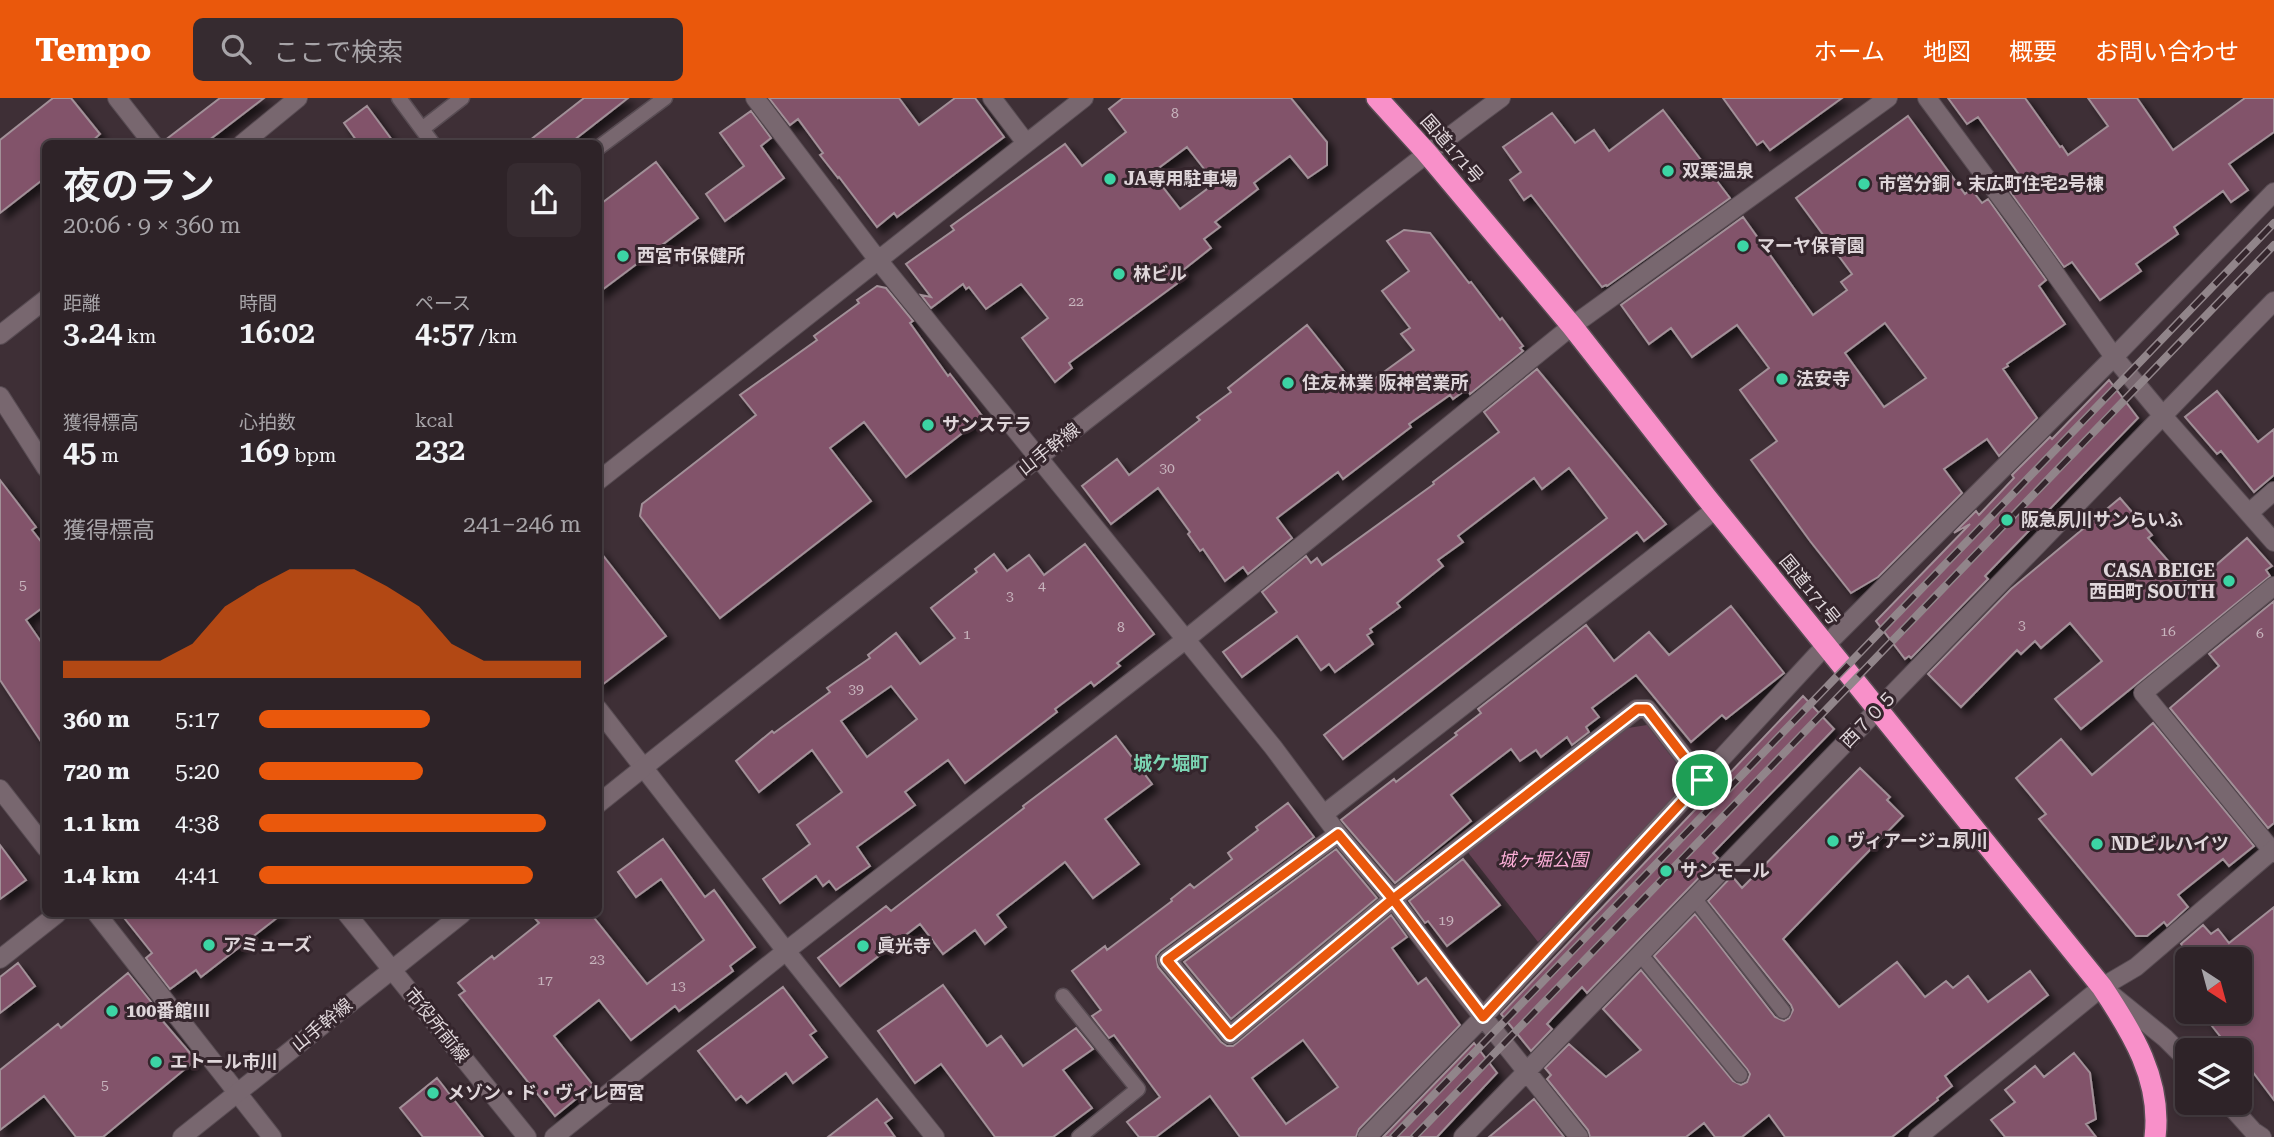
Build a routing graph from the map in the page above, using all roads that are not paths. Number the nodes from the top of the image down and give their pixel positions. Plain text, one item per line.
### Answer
1 (117, 98) edge
2 (298, 98) edge
3 (399, 98) edge
4 (462, 98) edge
5 (664, 98) edge
6 (992, 98) edge
7 (1084, 98) edge
8 (1377, 98) edge
9 (1501, 98) edge
10 (1888, 98) edge
11 (1927, 98) edge
12 (758, 99) edge
13 (422, 129) junction
14 (150, 140) edge
15 (247, 140) edge
16 (430, 140) edge
17 (1026, 143) junction
18 (602, 145) edge
19 (1426, 152) junction
20 (2274, 192) edge
21 (878, 260) junction
22 (2274, 301) edge
23 (42, 302) edge
24 (1572, 326) junction
25 (0, 335) edge
26 (2114, 357) junction
27 (0, 396) edge
28 (2163, 416) junction
29 (1038, 458) junction
30 (42, 462) edge
31 (602, 478) edge
32 (2274, 491) edge
33 (1716, 509) junction
34 (2249, 513) junction
35 (2274, 542) edge
36 (2274, 586) edge
37 (1185, 640) junction
38 (1826, 645) junction
39 (1878, 709) junction
40 (602, 714) edge
41 (644, 767) junction
42 (1702, 780) junction
43 (0, 789) edge
44 (602, 801) edge
45 (1324, 814) junction
46 (1338, 834) junction
47 (42, 843) edge
48 (2273, 851) edge
49 (1694, 898) junction
50 (1393, 899) junction
51 (53, 917) edge
52 (99, 917) edge
53 (349, 917) edge
54 (458, 917) edge
55 (786, 951) junction
56 (1640, 954) junction
57 (0, 960) edge
58 (392, 970) junction
59 (2102, 987) junction
60 (1063, 996) dead end
61 (1783, 1011) dead end
62 (1483, 1017) junction
63 (2175, 1048) edge
64 (1526, 1071) junction
65 (1740, 1075) dead end
66 (237, 1094) junction
67 (2239, 1115) edge
68 (182, 1137) edge
69 (272, 1137) edge
70 (527, 1137) edge
71 (554, 1137) edge
72 (935, 1137) edge
73 (1079, 1137) edge
74 (1367, 1137) edge
75 (1463, 1137) edge
76 (1579, 1137) edge
77 (1918, 1137) edge
78 (2155, 1137) edge
79 (2262, 1137) edge

1 - 14 street
2 - 15 street
3 - 13 lane
4 - 13 lane
5 - 18 lane
6 - 17 street
7 - 17 street
8 - 19 highway, 国道171号
9 - 19 street, 山手幹線
10 - 24 street
11 - 26 street
12 - 21 street
13 - 16 lane
17 - 21 street
19 - 24 highway, 国道171号
19 - 29 street, 山手幹線
20 - 26 street
21 - 29 street
21 - 31 street
22 - 28 street, 西７０５
23 - 25 street
24 - 33 highway, 国道171号
24 - 37 street
26 - 28 street
26 - 38 street
27 - 30 street
28 - 34 street
28 - 39 street, 西７０５
29 - 37 street
29 - 41 street, 山手幹線
32 - 34 street
33 - 38 highway, 国道171号
33 - 45 street
34 - 35 street
36 - 48 street
37 - 45 street
37 - 55 street
38 - 39 highway, 国道171号
38 - 42 street
39 - 49 street, 西７０５
39 - 59 highway, 国道171号
40 - 41 street
41 - 44 street, 山手幹線
41 - 55 street
42 - 50 street
42 - 62 street
43 - 47 street
45 - 46 street
46 - 50 street
46 - 50 street
48 - 59 street
49 - 56 street, 西７０５
49 - 61 lane
50 - 62 street
51 - 57 street
52 - 66 street
53 - 58 street, 市役所前線
54 - 58 street, 山手幹線
55 - 71 street
55 - 72 street
56 - 64 street, 西７０５
56 - 65 lane
58 - 66 street, 山手幹線
58 - 70 street, 市役所前線
59 - 63 street
59 - 77 street
59 - 78 highway, 国道171号
60 - 73 lane
62 - 64 street
62 - 74 street
64 - 75 street, 西７０５
64 - 76 street
66 - 68 street, 山手幹線
66 - 69 street
67 - 79 street

